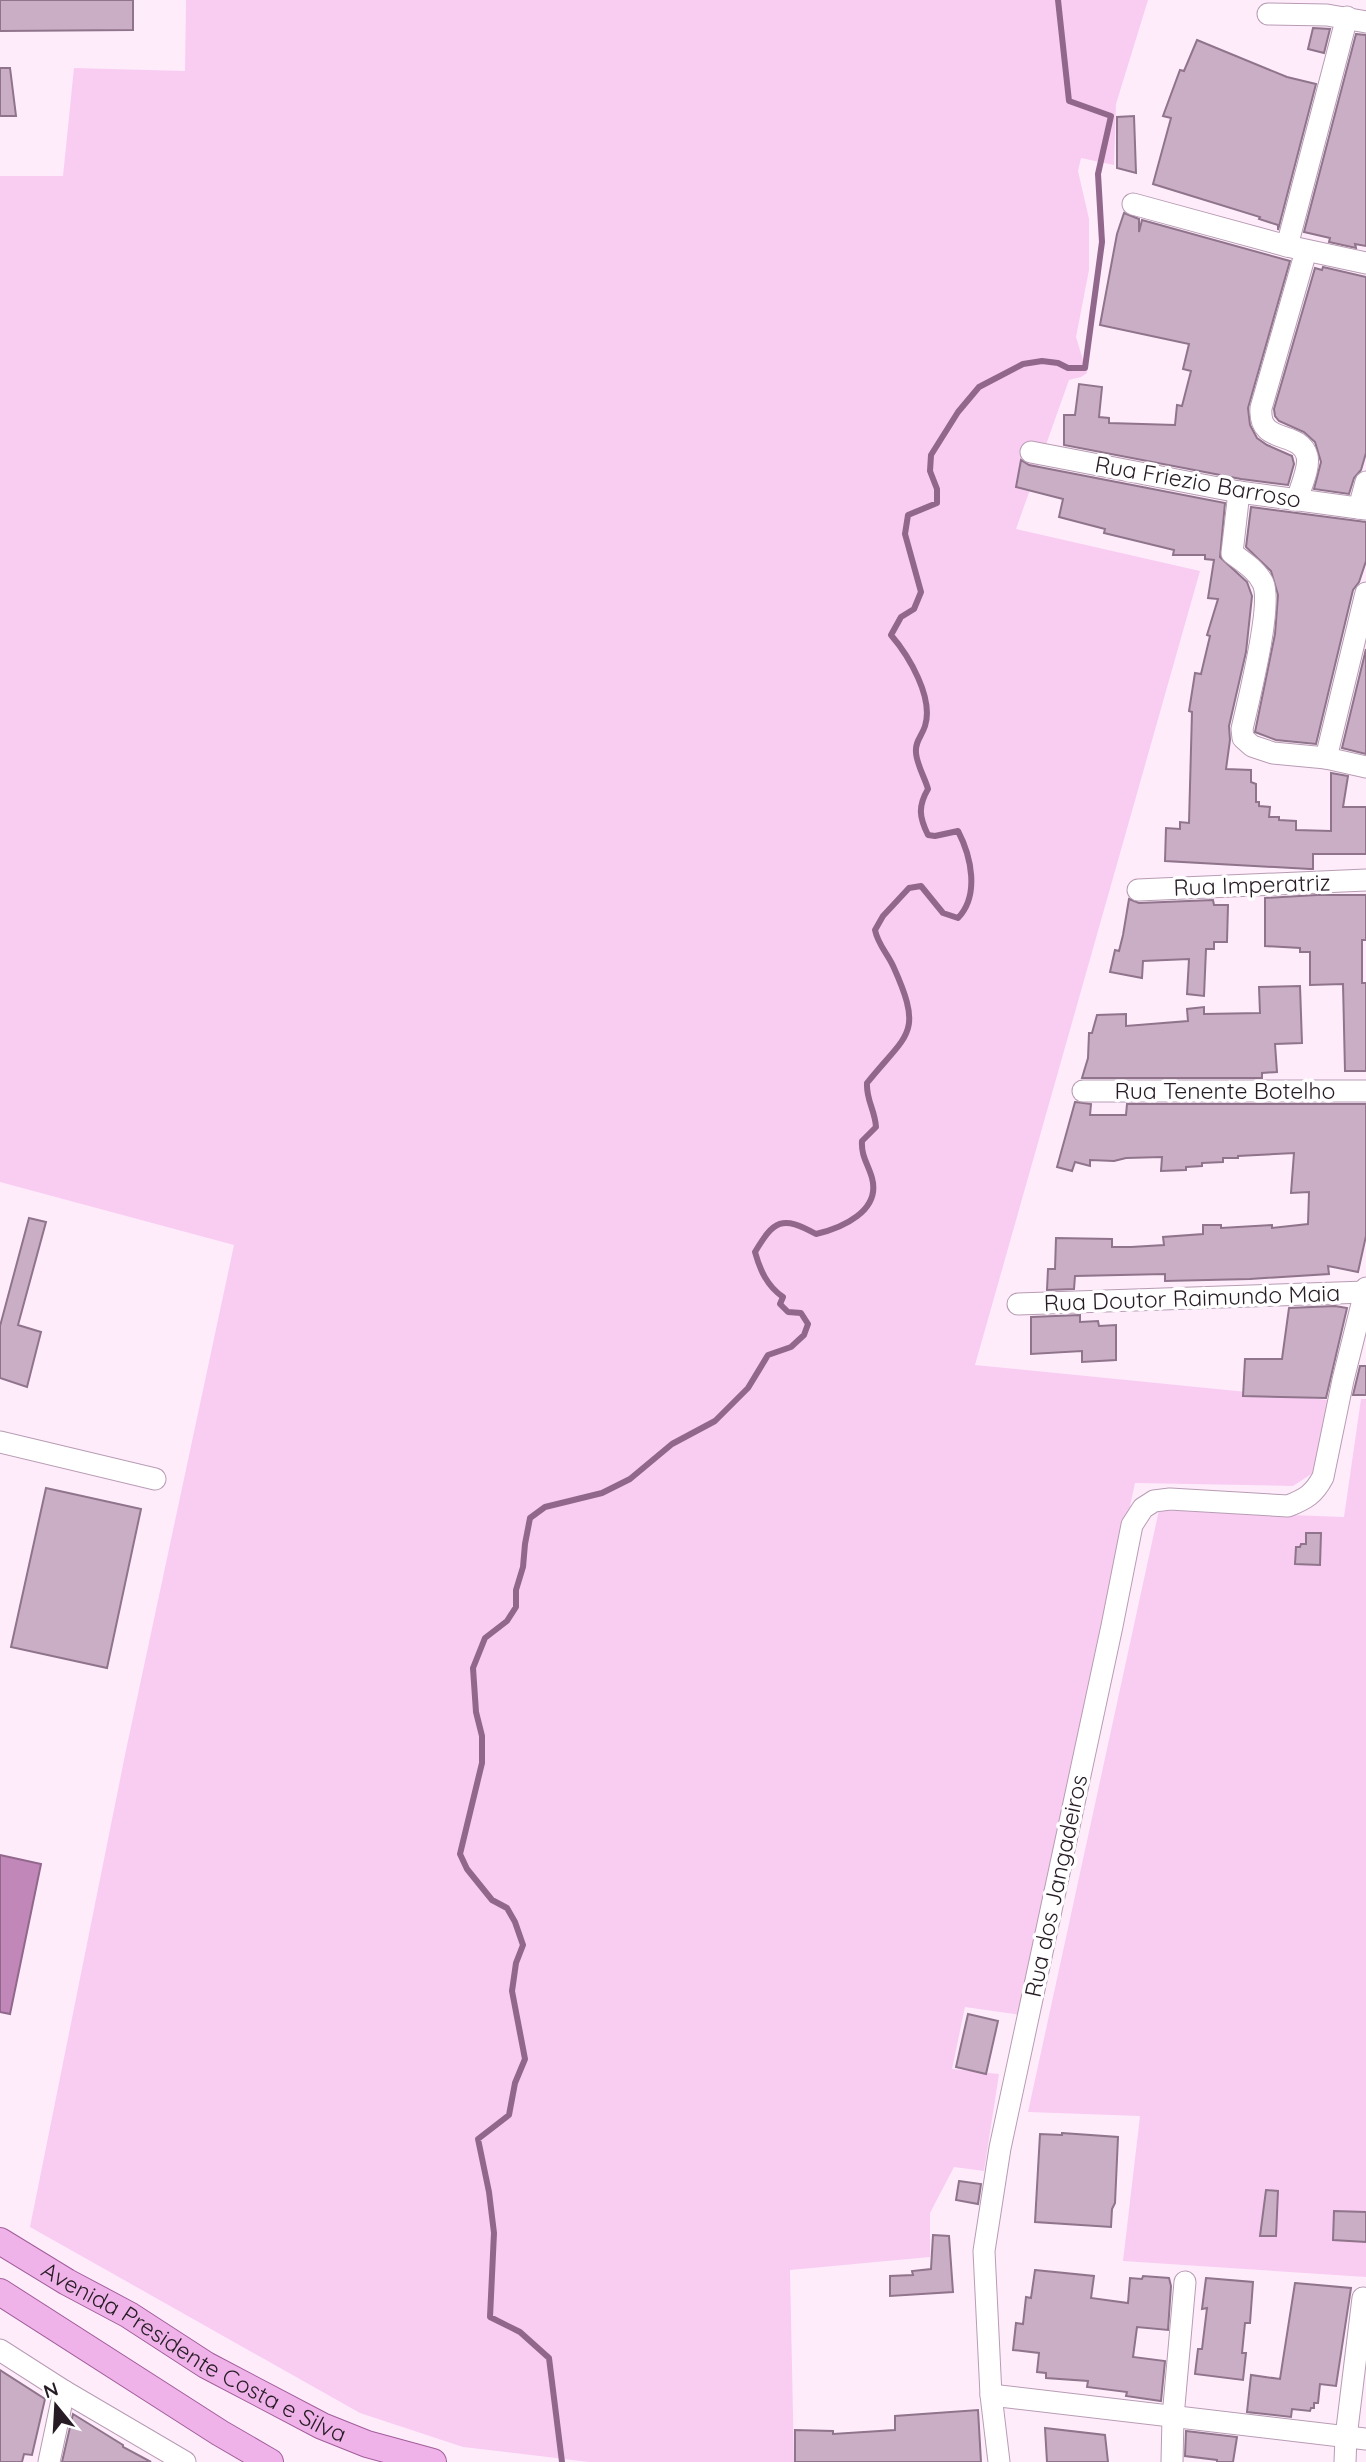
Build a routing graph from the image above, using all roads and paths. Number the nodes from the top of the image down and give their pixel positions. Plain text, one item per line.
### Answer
1 (1268, 15) dead end
2 (1356, 20) edge
3 (1133, 204) dead end
4 (1297, 249) junction
5 (1366, 263) edge
6 (1031, 452) dead end
7 (1366, 482) edge
8 (1238, 492) junction
9 (1297, 500) junction
10 (1363, 508) edge
11 (1366, 593) edge
12 (1326, 758) junction
13 (1366, 767) edge
14 (1366, 880) edge
15 (1138, 890) dead end
16 (1083, 1091) dead end
17 (1366, 1091) edge
18 (1366, 1291) edge
19 (1018, 1304) dead end
20 (0, 1442) edge
21 (155, 1479) dead end
22 (0, 2241) edge
23 (31, 2259) junction
24 (67, 2282) junction
25 (1185, 2282) dead end
26 (5, 2294) edge
27 (1363, 2298) dead end
28 (44, 2319) junction
29 (0, 2350) edge
30 (64, 2391) junction
31 (991, 2395) junction
32 (1174, 2417) junction
33 (1356, 2438) edge
34 (49, 2462) edge
35 (185, 2462) edge
36 (271, 2462) edge
37 (433, 2462) edge
38 (999, 2462) edge
39 (1172, 2462) edge
40 (1345, 2462) edge

1 - 2 street
2 - 4 street
3 - 4 street
4 - 5 street
4 - 9 street
6 - 8 street, Rua Friezio Barroso
7 - 10 street
8 - 9 street, Rua Friezio Barroso
8 - 12 street
9 - 10 street, Rua Friezio Barroso
11 - 12 street
12 - 13 street
14 - 15 street, Rua Imperatriz
16 - 17 street, Rua Tenente Botelho
18 - 19 street, Rua Doutor Raimundo Maia
18 - 31 street, Rua dos Jangadeiros
20 - 21 street
22 - 23 main road, Avenida Presidente Costa e Silva
23 - 24 main road, Avenida Presidente Costa e Silva
23 - 26 main road
24 - 28 main road
24 - 37 main road, Avenida Presidente Costa e Silva
25 - 32 street
26 - 28 main road, Avenida Presidente Costa e Silva
27 - 33 street
28 - 36 main road, Avenida Presidente Costa e Silva
29 - 30 street
30 - 34 street
30 - 35 street
31 - 32 street
31 - 38 street, Rua dos Jangadeiros
32 - 33 street
32 - 39 street
33 - 40 street

